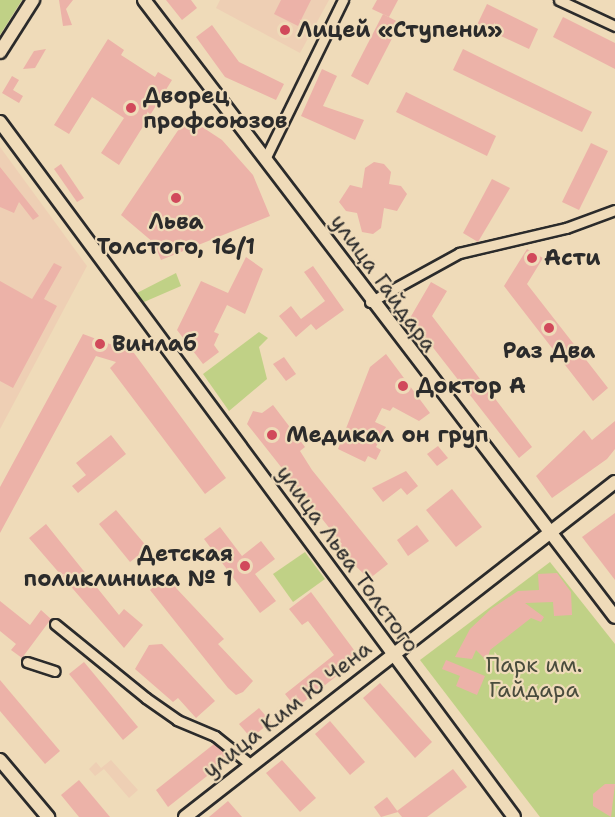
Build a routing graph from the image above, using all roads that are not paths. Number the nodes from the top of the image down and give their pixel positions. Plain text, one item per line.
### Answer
1 (33, 0) edge
2 (144, 0) edge
3 (343, 0) edge
4 (559, 0) edge
5 (615, 26) edge
6 (0, 52) edge
7 (0, 122) edge
8 (267, 155) junction
9 (615, 210) edge
10 (370, 303) junction
11 (615, 482) edge
12 (551, 535) junction
13 (615, 617) edge
14 (55, 624) dead end
15 (391, 654) junction
16 (27, 662) dead end
17 (55, 671) dead end
18 (0, 760) edge
19 (250, 764) junction
20 (512, 816) edge
21 (48, 817) edge
22 (185, 817) edge

1 - 6 street
2 - 8 street, улица Гайдара
3 - 8 street
4 - 5 street
7 - 15 street, улица Льва Толстого
8 - 10 street, улица Гайдара
9 - 10 street
10 - 12 street, улица Гайдара
11 - 12 street, улица Ким Ю Чена
12 - 13 street, улица Гайдара
12 - 15 street, улица Ким Ю Чена
14 - 19 street
15 - 19 street, улица Ким Ю Чена
15 - 20 street, улица Льва Толстого
16 - 17 street
18 - 21 street
19 - 22 street, улица Ким Ю Чена

